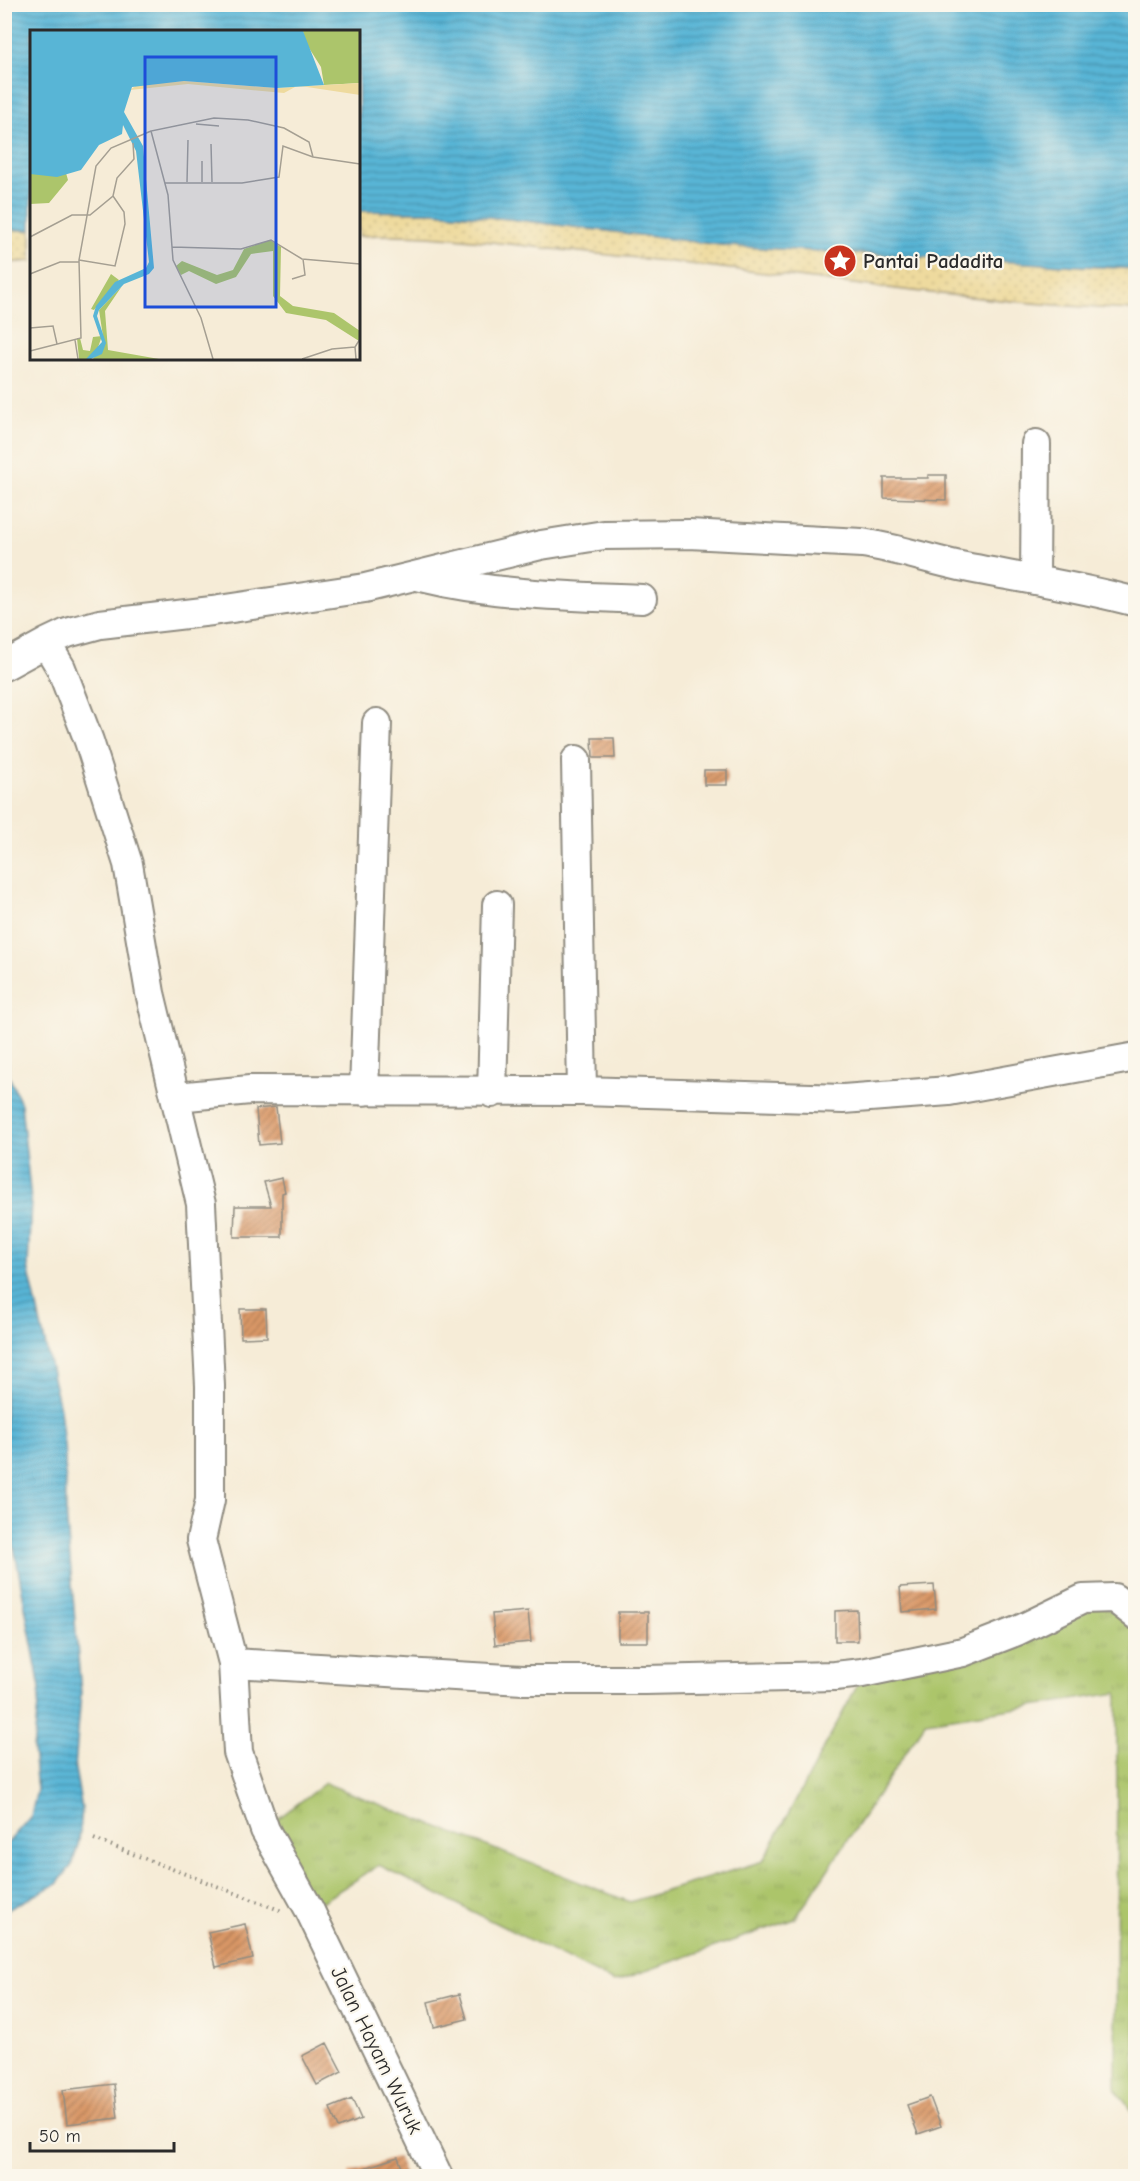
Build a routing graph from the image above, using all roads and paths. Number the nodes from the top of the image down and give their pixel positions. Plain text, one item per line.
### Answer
1 (1036, 444) dead end
2 (416, 575) junction
3 (1035, 580) junction
4 (642, 599) dead end
5 (1136, 602) edge
6 (46, 643) junction
7 (4, 666) edge
8 (377, 723) dead end
9 (576, 760) dead end
10 (497, 905) dead end
11 (1136, 1057) edge
12 (364, 1091) junction
13 (582, 1091) junction
14 (492, 1093) junction
15 (177, 1096) junction
16 (1136, 1615) edge
17 (233, 1663) junction
18 (94, 1839) dead end
19 (303, 1915) junction
20 (438, 2176) edge

1 - 3 street
2 - 3 street
2 - 4 street
2 - 6 street
3 - 5 street
6 - 7 street
6 - 15 street, Jalan Hayam Wuruk
8 - 12 street
9 - 13 street
10 - 14 street
11 - 13 street
12 - 14 street
12 - 15 street
13 - 14 street
15 - 17 street, Jalan Hayam Wuruk
16 - 17 street
17 - 19 street, Jalan Hayam Wuruk
18 - 19 path
19 - 20 street, Jalan Hayam Wuruk

